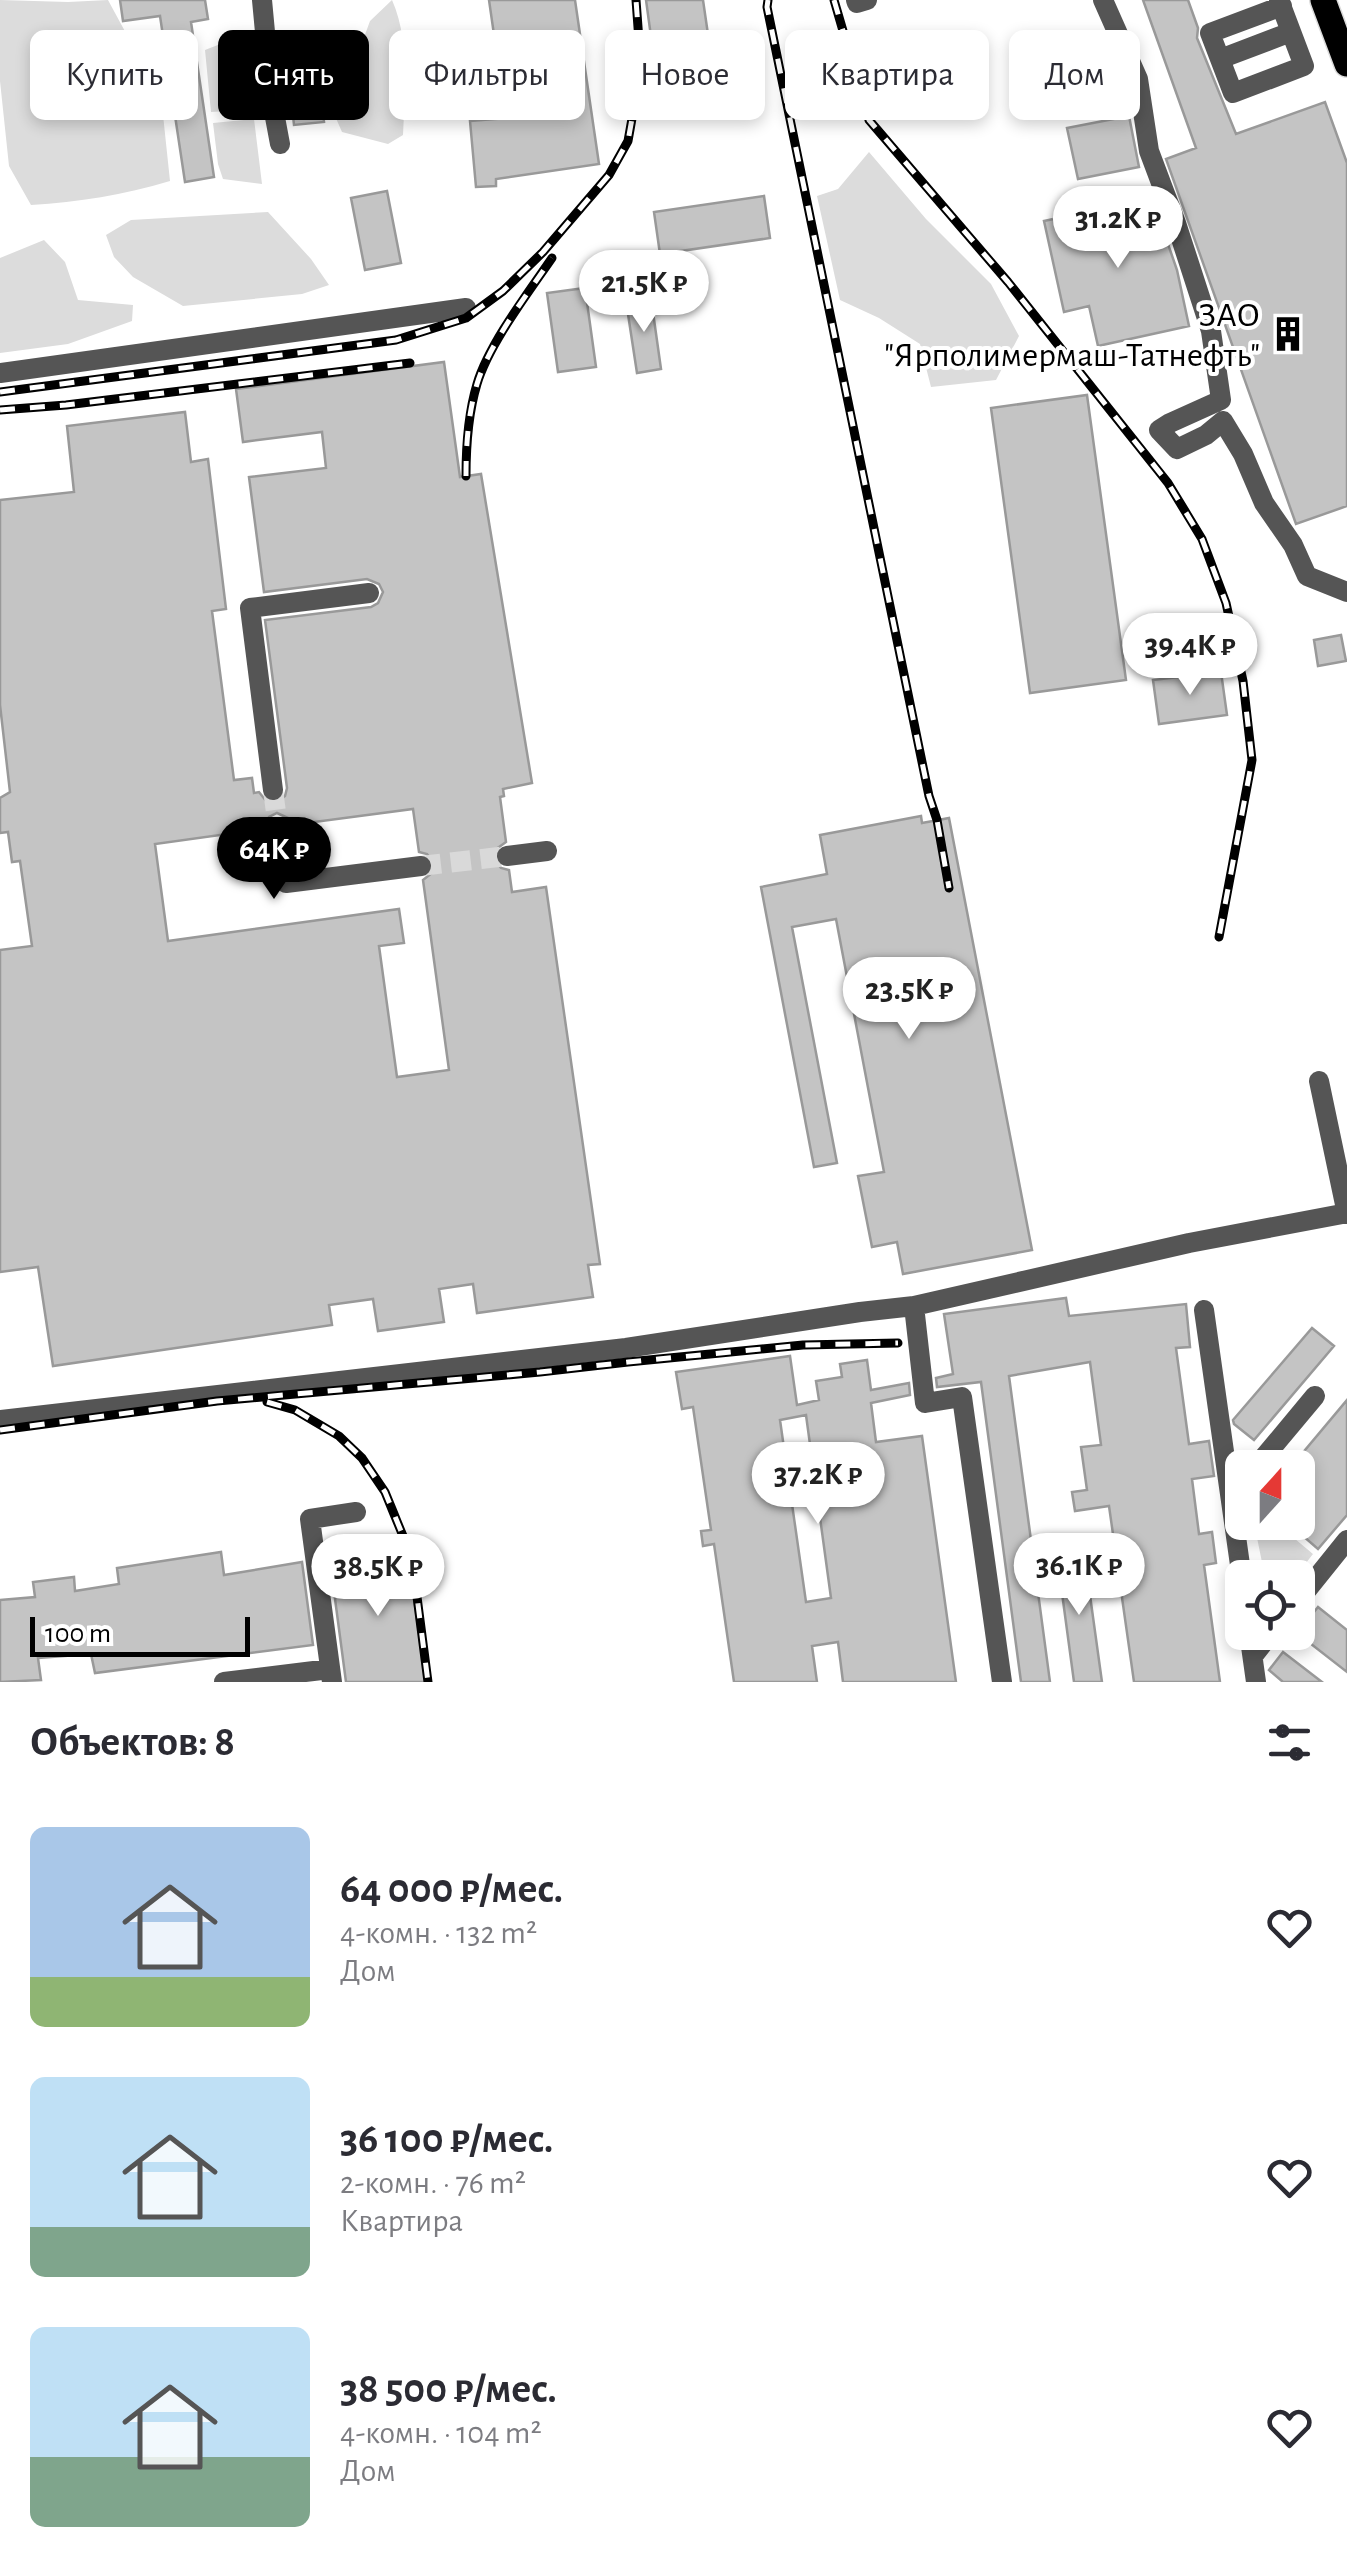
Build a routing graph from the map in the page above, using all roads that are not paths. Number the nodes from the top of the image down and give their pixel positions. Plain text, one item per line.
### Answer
1 (262, 0) edge
2 (856, 0) edge
3 (867, 0) edge
4 (1103, 0) edge
5 (1324, 0) edge
6 (1280, 3) edge
7 (1291, 32) junction
8 (1220, 59) junction
9 (1347, 64) edge
10 (280, 144) dead end
11 (466, 308) dead end
12 (0, 373) edge
13 (1347, 592) edge
14 (369, 593) dead end
15 (273, 790) tunnel mouth
16 (278, 827) tunnel mouth
17 (547, 851) dead end
18 (507, 856) tunnel mouth
19 (421, 866) tunnel mouth
20 (1320, 1081) dead end
21 (1347, 1214) edge
22 (914, 1306) junction
23 (1204, 1310) dead end
24 (1315, 1396) dead end
25 (0, 1420) edge
26 (1230, 1450) edge
27 (1270, 1450) edge
28 (356, 1512) dead end
29 (1347, 1540) edge
30 (1315, 1580) edge
31 (1252, 1650) edge
32 (1257, 1650) edge
33 (1252, 1656) junction
34 (331, 1675) edge
35 (224, 1682) edge
36 (1002, 1682) edge
37 (1256, 1682) edge

1 - 10 street
2 - 3 street
4 - 13 street
5 - 9 main road
6 - 7 street
6 - 8 street
7 - 8 street
7 - 8 street
11 - 12 street
14 - 15 street
16 - 19 street
17 - 18 street
20 - 21 street
21 - 22 street
22 - 25 street
22 - 36 street
23 - 26 street
24 - 27 street
28 - 34 street
29 - 30 street
31 - 33 street
32 - 33 street
33 - 37 street
34 - 35 street

